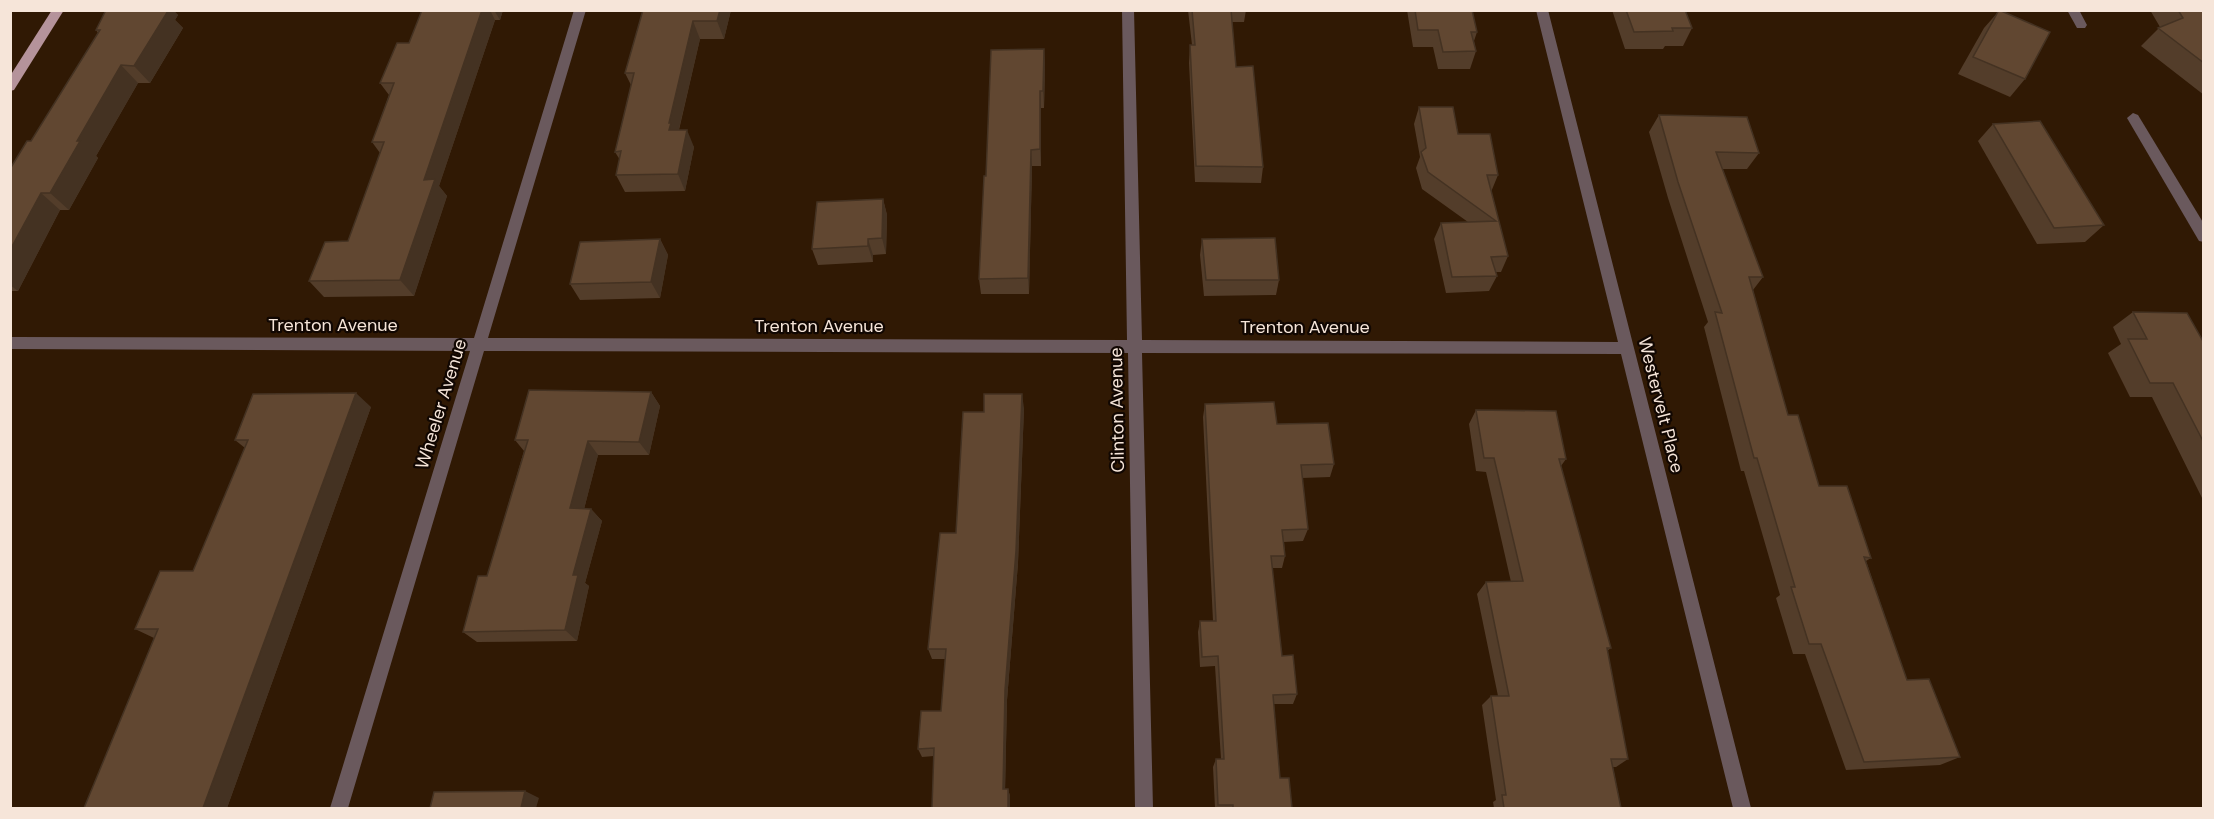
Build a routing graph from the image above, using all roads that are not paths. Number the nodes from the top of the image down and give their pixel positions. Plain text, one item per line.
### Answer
1 (58, 10) edge
2 (580, 10) edge
3 (1128, 10) edge
4 (1542, 10) edge
5 (2073, 10) edge
6 (2081, 26) dead end
7 (10, 87) edge
8 (2133, 118) dead end
9 (2204, 237) edge
10 (10, 343) edge
11 (479, 345) junction
12 (1135, 346) junction
13 (1627, 348) junction
14 (339, 808) edge
15 (1144, 808) edge
16 (1742, 808) edge

1 - 7 main road
2 - 11 street, Wheeler Avenue
3 - 12 street, Clinton Avenue
4 - 13 street, Westervelt Place
5 - 6 street
8 - 9 street
10 - 11 street, Trenton Avenue
11 - 12 street, Trenton Avenue
11 - 14 street, Wheeler Avenue
12 - 13 street, Trenton Avenue
12 - 15 street, Clinton Avenue
13 - 16 street, Westervelt Place

